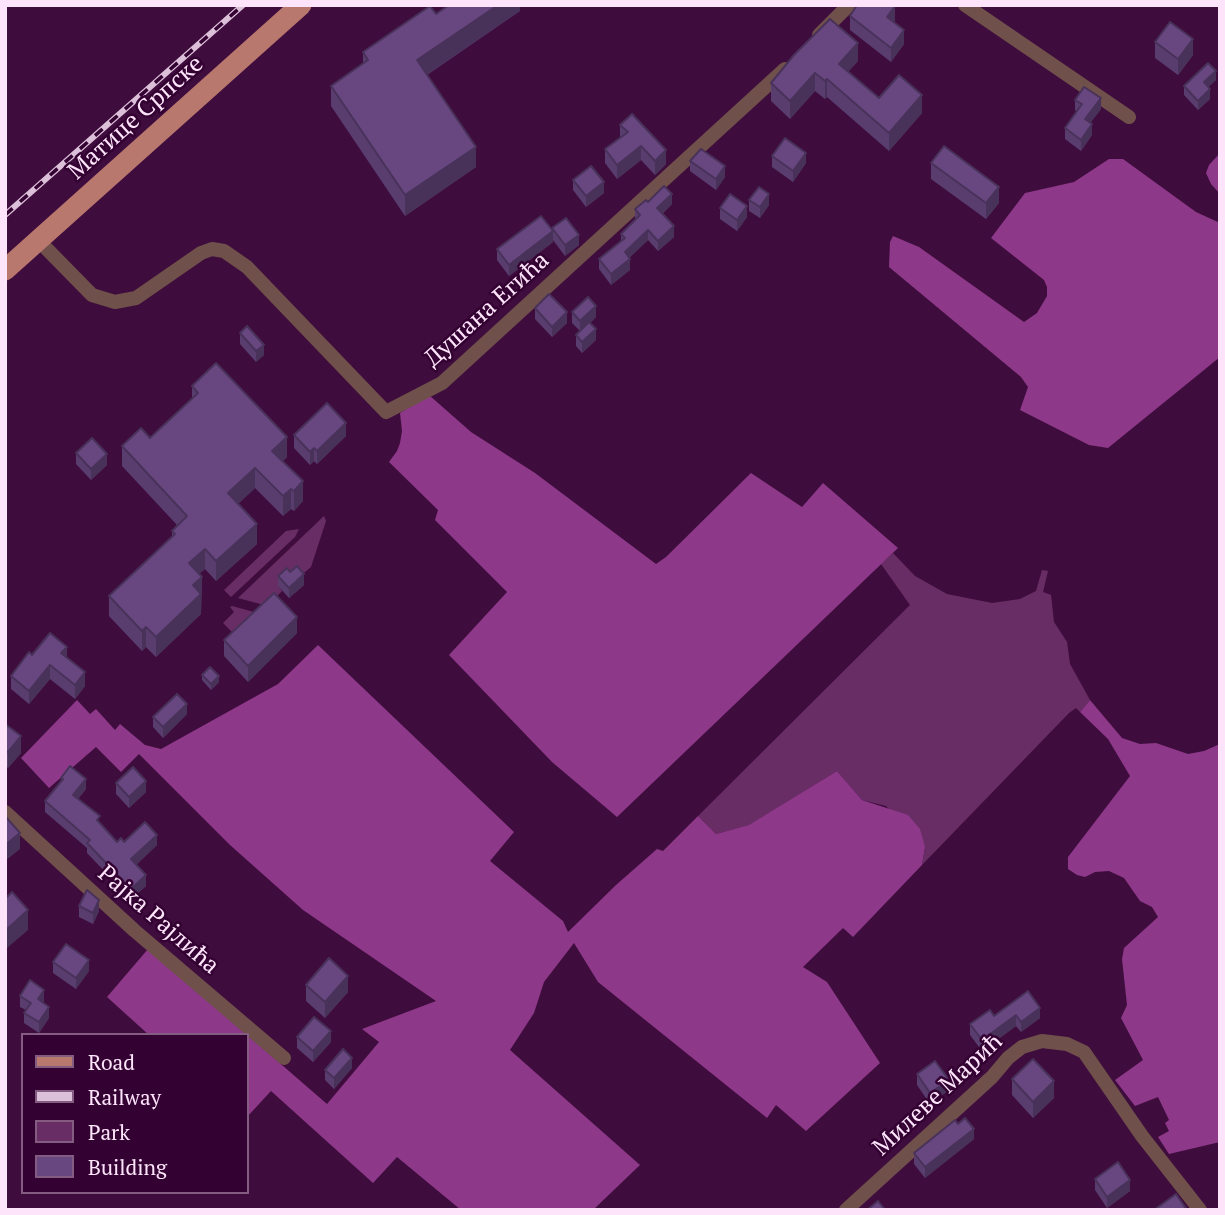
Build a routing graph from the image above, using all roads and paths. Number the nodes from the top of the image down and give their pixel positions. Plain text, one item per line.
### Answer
1 (301, 5) edge
2 (849, 5) edge
3 (965, 5) edge
4 (1129, 117) dead end
5 (39, 241) junction
6 (5, 270) edge
7 (5, 812) edge
8 (284, 1059) dead end
9 (846, 1210) edge
10 (1200, 1210) edge

1 - 5 main road, Матице Српске
2 - 5 street, Душана Егића
3 - 4 street
5 - 6 main road, Матице Српске
7 - 8 street, Рајка Рајлића
9 - 10 street, Милеве Мaрић

